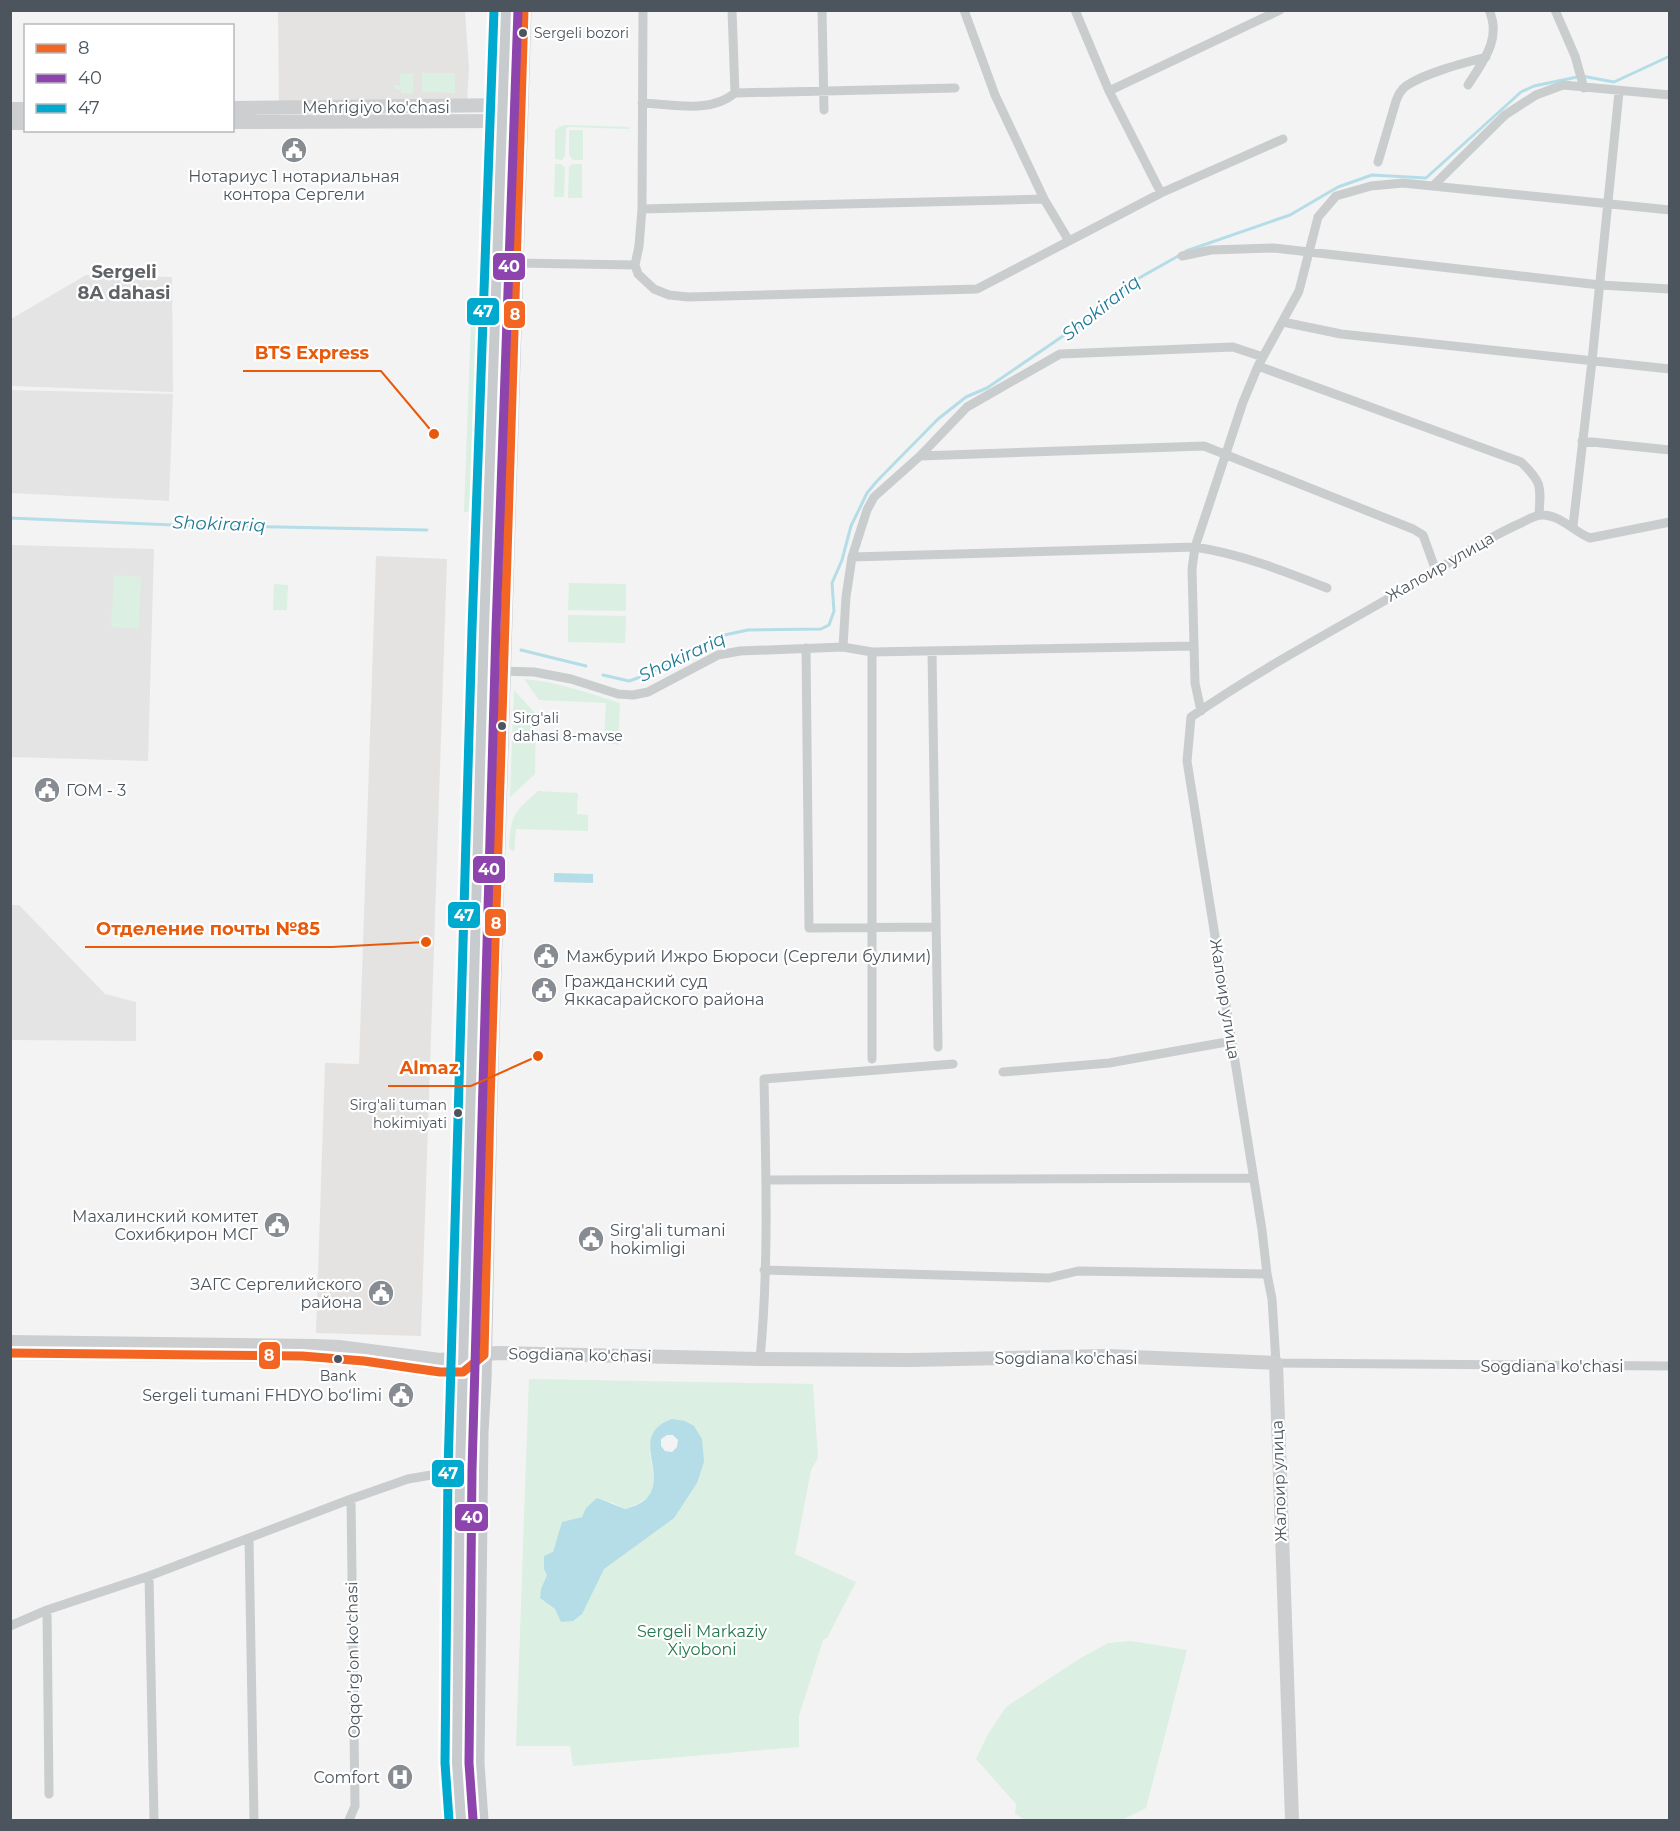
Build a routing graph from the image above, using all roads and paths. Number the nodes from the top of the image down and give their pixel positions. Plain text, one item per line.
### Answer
1 (506, 10) edge
2 (524, 10) edge
3 (643, 10) edge
4 (732, 10) edge
5 (822, 10) edge
6 (964, 10) edge
7 (1075, 10) edge
8 (1280, 10) edge
9 (1489, 10) edge
10 (1555, 10) edge
11 (1486, 57) junction
12 (1581, 80) junction
13 (1468, 85) dead end
14 (955, 88) dead end
15 (824, 90) junction
16 (1109, 91) junction
17 (1619, 92) junction
18 (735, 93) junction
19 (1670, 95) edge
20 (642, 103) junction
21 (503, 105) junction
22 (520, 105) junction
23 (234, 108) edge
24 (824, 110) dead end
25 (234, 122) edge
26 (502, 122) junction
27 (520, 122) junction
28 (1283, 139) dead end
29 (1378, 162) dead end
30 (1433, 186) junction
31 (1161, 193) junction
32 (1044, 199) junction
33 (1607, 204) junction
34 (642, 209) junction
35 (1670, 210) edge
36 (1069, 242) junction
37 (1310, 253) junction
38 (1182, 256) dead end
39 (516, 263) junction
40 (635, 265) junction
41 (1600, 285) junction
42 (1670, 289) edge
43 (1283, 322) junction
44 (1261, 361) junction
45 (1592, 361) junction
46 (1670, 369) edge
47 (1582, 441) junction
48 (1670, 450) edge
49 (1225, 455) junction
50 (920, 456) junction
51 (1539, 514) junction
52 (1670, 522) edge
53 (1573, 526) junction
54 (1195, 547) junction
55 (852, 557) junction
56 (1436, 570) junction
57 (506, 588) junction
58 (1327, 588) dead end
59 (486, 589) junction
60 (1194, 646) junction
61 (843, 647) junction
62 (806, 648) junction
63 (932, 651) junction
64 (872, 652) junction
65 (504, 671) junction
66 (1201, 711) junction
67 (478, 854) junction
68 (499, 855) junction
69 (871, 927) junction
70 (936, 927) junction
71 (472, 1038) junction
72 (493, 1039) junction
73 (1232, 1041) junction
74 (938, 1047) dead end
75 (872, 1059) dead end
76 (953, 1064) dead end
77 (1003, 1072) dead end
78 (1253, 1178) junction
79 (766, 1180) junction
80 (764, 1270) junction
81 (1267, 1274) junction
82 (10, 1342) edge
83 (10, 1353) edge
84 (484, 1355) junction
85 (760, 1359) junction
86 (1275, 1363) junction
87 (463, 1364) junction
88 (1670, 1366) edge
89 (460, 1470) junction
90 (351, 1499) junction
91 (249, 1539) junction
92 (149, 1576) junction
93 (47, 1610) junction
94 (10, 1626) edge
95 (49, 1794) dead end
96 (154, 1821) edge
97 (254, 1821) edge
98 (349, 1821) edge
99 (461, 1821) edge
100 (481, 1821) edge
101 (1292, 1821) edge

1 - 21 main road
2 - 22 main road
3 - 20 street
4 - 18 street
5 - 15 street
6 - 32 street
7 - 16 street
8 - 16 street
9 - 11 street
10 - 12 street
11 - 13 street
11 - 29 street
12 - 17 street
12 - 30 street
14 - 15 street
15 - 18 street
15 - 24 street
16 - 31 street
17 - 19 street
17 - 33 street
18 - 20 street
20 - 34 street
21 - 22 main road, Mehrigiyo ko'chasi
21 - 23 main road, Mehrigiyo ko'chasi
21 - 26 main road
22 - 27 main road
25 - 26 main road, Mehrigiyo ko'chasi
26 - 27 main road, Mehrigiyo ko'chasi
26 - 59 main road
27 - 39 main road
28 - 31 street
30 - 33 street
30 - 37 street
31 - 36 street
32 - 34 street
32 - 36 street
33 - 35 street
33 - 41 street
34 - 40 street
36 - 40 street
37 - 38 street
37 - 41 street
37 - 43 street
39 - 40 street
39 - 57 main road
41 - 42 street
41 - 45 street
43 - 44 street
43 - 45 street
44 - 49 street
44 - 50 street
44 - 51 street
45 - 46 street
45 - 47 street
47 - 48 street
47 - 53 street
49 - 50 street
49 - 54 street
49 - 56 street
50 - 55 street
51 - 53 street
51 - 56 street, Жалоир улица
52 - 53 street
54 - 55 street
54 - 58 street
54 - 60 street
55 - 61 street
56 - 66 street, Жалоир улица
57 - 59 main road
57 - 65 main road
59 - 67 main road
60 - 63 street
60 - 66 street
61 - 62 street
61 - 64 street
62 - 65 street
62 - 69 street
63 - 64 street
63 - 70 street
64 - 69 street
65 - 68 main road
66 - 73 street, Жалоир улица
67 - 68 main road
67 - 71 main road
68 - 72 main road
69 - 70 street
69 - 75 street
70 - 74 street
71 - 72 main road
71 - 87 main road
72 - 84 main road
73 - 77 street
73 - 78 street, Жалоир улица
76 - 79 street
78 - 79 street
78 - 81 street, Жалоир улица
79 - 80 street
80 - 81 street
80 - 85 street
81 - 86 street, Жалоир улица
82 - 87 main road
83 - 87 main road
84 - 85 main road, Sogdiana ko'chasi
84 - 87 main road, Sogdiana ko'chasi
84 - 100 main road
85 - 86 main road, Sogdiana ko'chasi
86 - 88 street, Sogdiana ko'chasi
86 - 101 main road, Жалоир улица
87 - 89 main road
89 - 90 street
89 - 99 main road
90 - 91 street
90 - 98 street, Oqqo’rg’on ko'chasi
91 - 92 street
91 - 97 street
92 - 93 street
92 - 96 street
93 - 94 street
93 - 95 street

